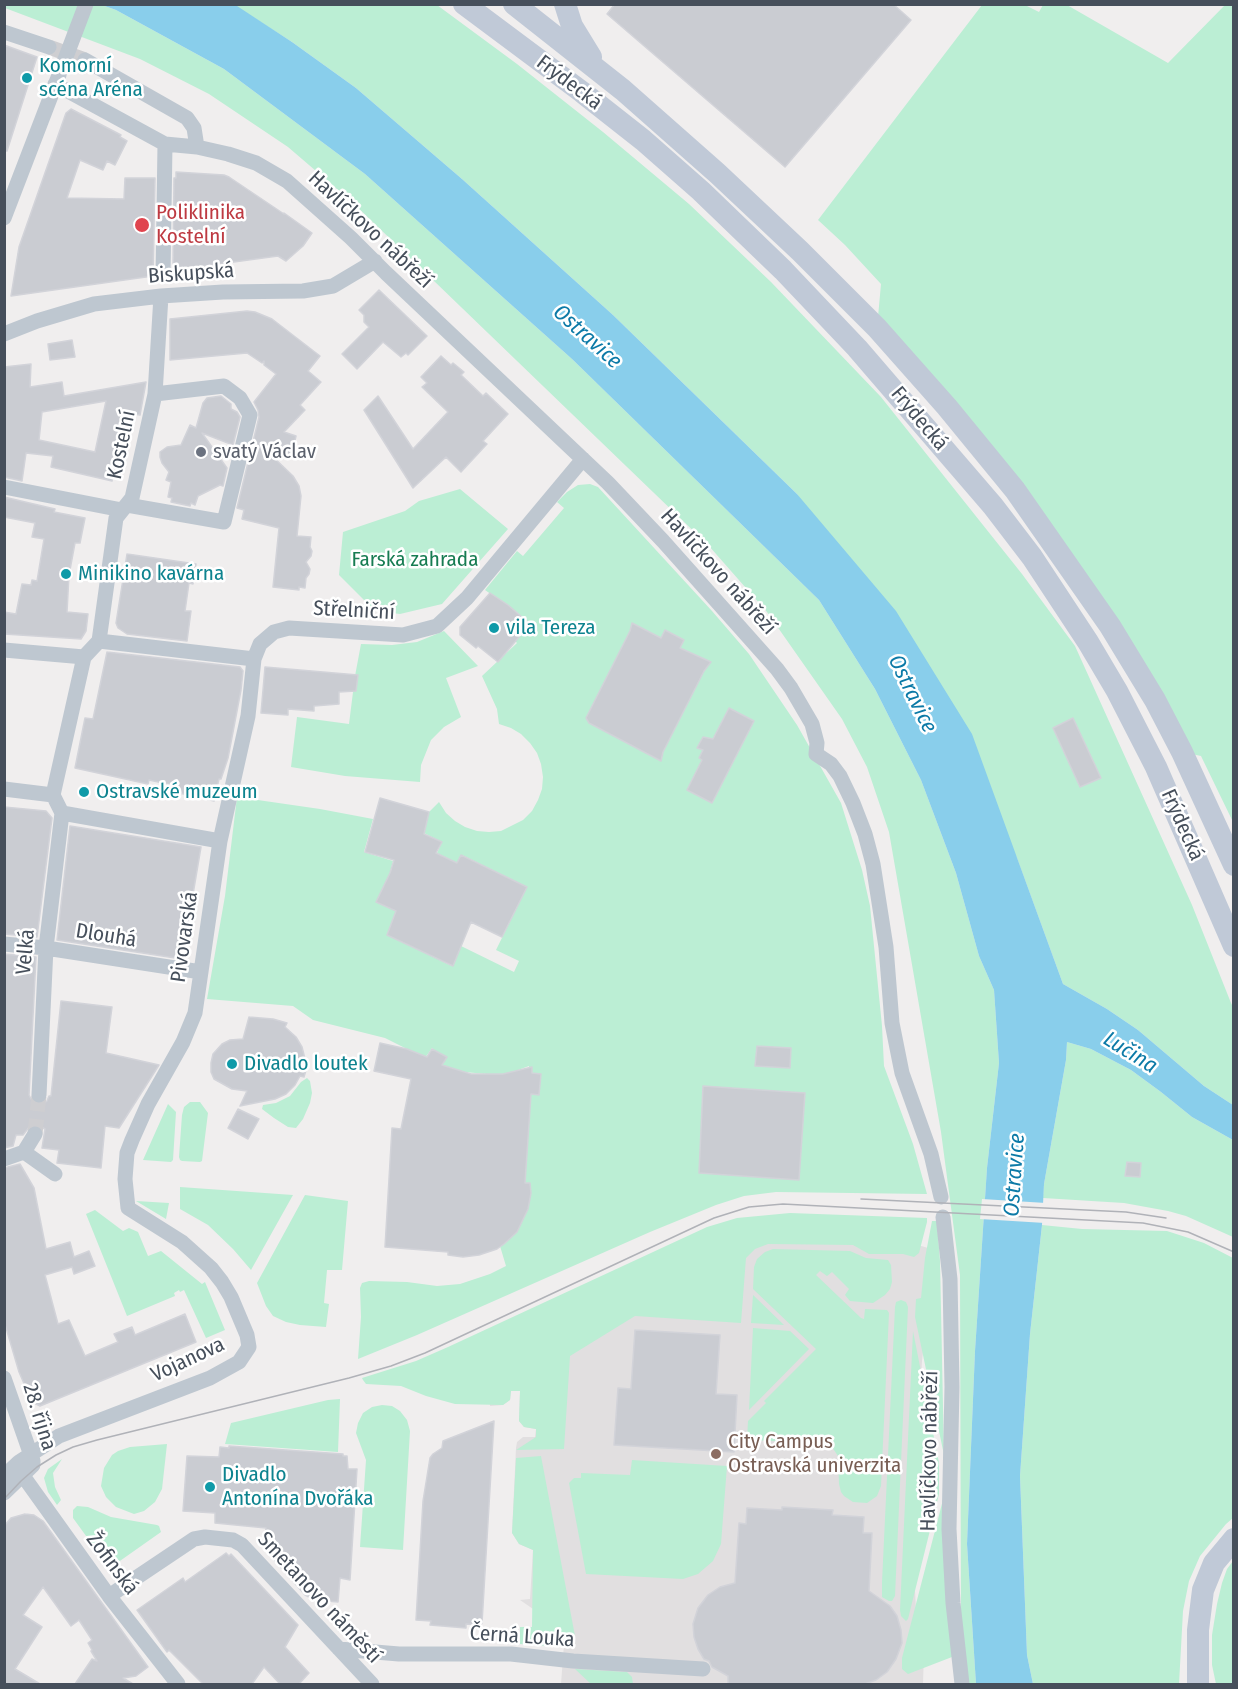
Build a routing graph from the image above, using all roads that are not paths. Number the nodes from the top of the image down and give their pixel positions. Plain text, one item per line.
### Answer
1 (86, 4) edge
2 (464, 4) edge
3 (514, 4) edge
4 (565, 4) edge
5 (487, 11) edge
6 (4, 32) edge
7 (49, 47) tunnel mouth
8 (85, 60) tunnel mouth
9 (602, 73) junction
10 (58, 77) junction
11 (165, 144) junction
12 (197, 147) junction
13 (4, 218) edge
14 (375, 261) junction
15 (163, 276) dead end
16 (161, 296) junction
17 (6, 333) edge
18 (155, 394) junction
19 (583, 459) junction
20 (4, 488) edge
21 (124, 508) junction
22 (100, 637) junction
23 (4, 650) edge
24 (84, 657) junction
25 (254, 659) junction
26 (4, 789) edge
27 (53, 795) junction
28 (62, 813) junction
29 (220, 841) junction
30 (1233, 865) edge
31 (4, 944) edge
32 (1233, 946) edge
33 (46, 948) junction
34 (201, 972) junction
35 (39, 1095) tunnel mouth
36 (34, 1134) tunnel mouth
37 (24, 1152) junction
38 (4, 1159) edge
39 (55, 1174) dead end
40 (941, 1197) dead end
41 (128, 1208) joint
42 (944, 1217) dead end
43 (4, 1378) edge
44 (32, 1453) junction
45 (14, 1472) edge
46 (4, 1495) edge
47 (38, 1497) junction
48 (1233, 1539) edge
49 (110, 1596) junction
50 (339, 1649) junction
51 (703, 1669) dead end
52 (178, 1684) edge
53 (372, 1684) edge
54 (962, 1684) edge
55 (1197, 1684) edge

1 - 10 street, bridge
2 - 5 main road, Frýdecká
3 - 9 main road, Frýdecká
4 - 9 main road
5 - 32 main road, Frýdecká
6 - 7 street
8 - 12 street
9 - 30 main road, Frýdecká
10 - 11 street
10 - 13 street
11 - 12 street, Havlíčkovo nábřeží
11 - 15 street
12 - 14 street, Havlíčkovo nábřeží
14 - 16 street, Biskupská
14 - 19 street, Havlíčkovo nábřeží
16 - 17 street, Biskupská
16 - 18 street, Kostelní
18 - 21 street, Kostelní
18 - 21 street
19 - 25 street, Střelniční
19 - 40 street, Havlíčkovo nábřeží
20 - 21 street
21 - 22 street, Kostelní
22 - 24 street
22 - 25 street
23 - 24 street
24 - 27 street
25 - 29 street, Pivovarská
26 - 27 street
27 - 28 street
28 - 29 street
28 - 33 street, Velká
29 - 34 street, Pivovarská
31 - 33 street, Dlouhá
33 - 34 street, Dlouhá
33 - 35 street, Velká
34 - 41 street, Pivovarská
36 - 37 street
37 - 38 street
37 - 39 street
41 - 44 street, Vojanova
42 - 54 street, Havlíčkovo nábřeží
43 - 44 street, 28. října
44 - 45 street, 28. října
45 - 46 street, 28. října
45 - 47 street, Žofinská
46 - 47 street
47 - 49 street, Žofinská
48 - 55 main road
49 - 50 street, Smetanovo náměstí
49 - 52 street, Žofinská
50 - 51 street, Černá Louka
50 - 53 street, Smetanovo náměstí

